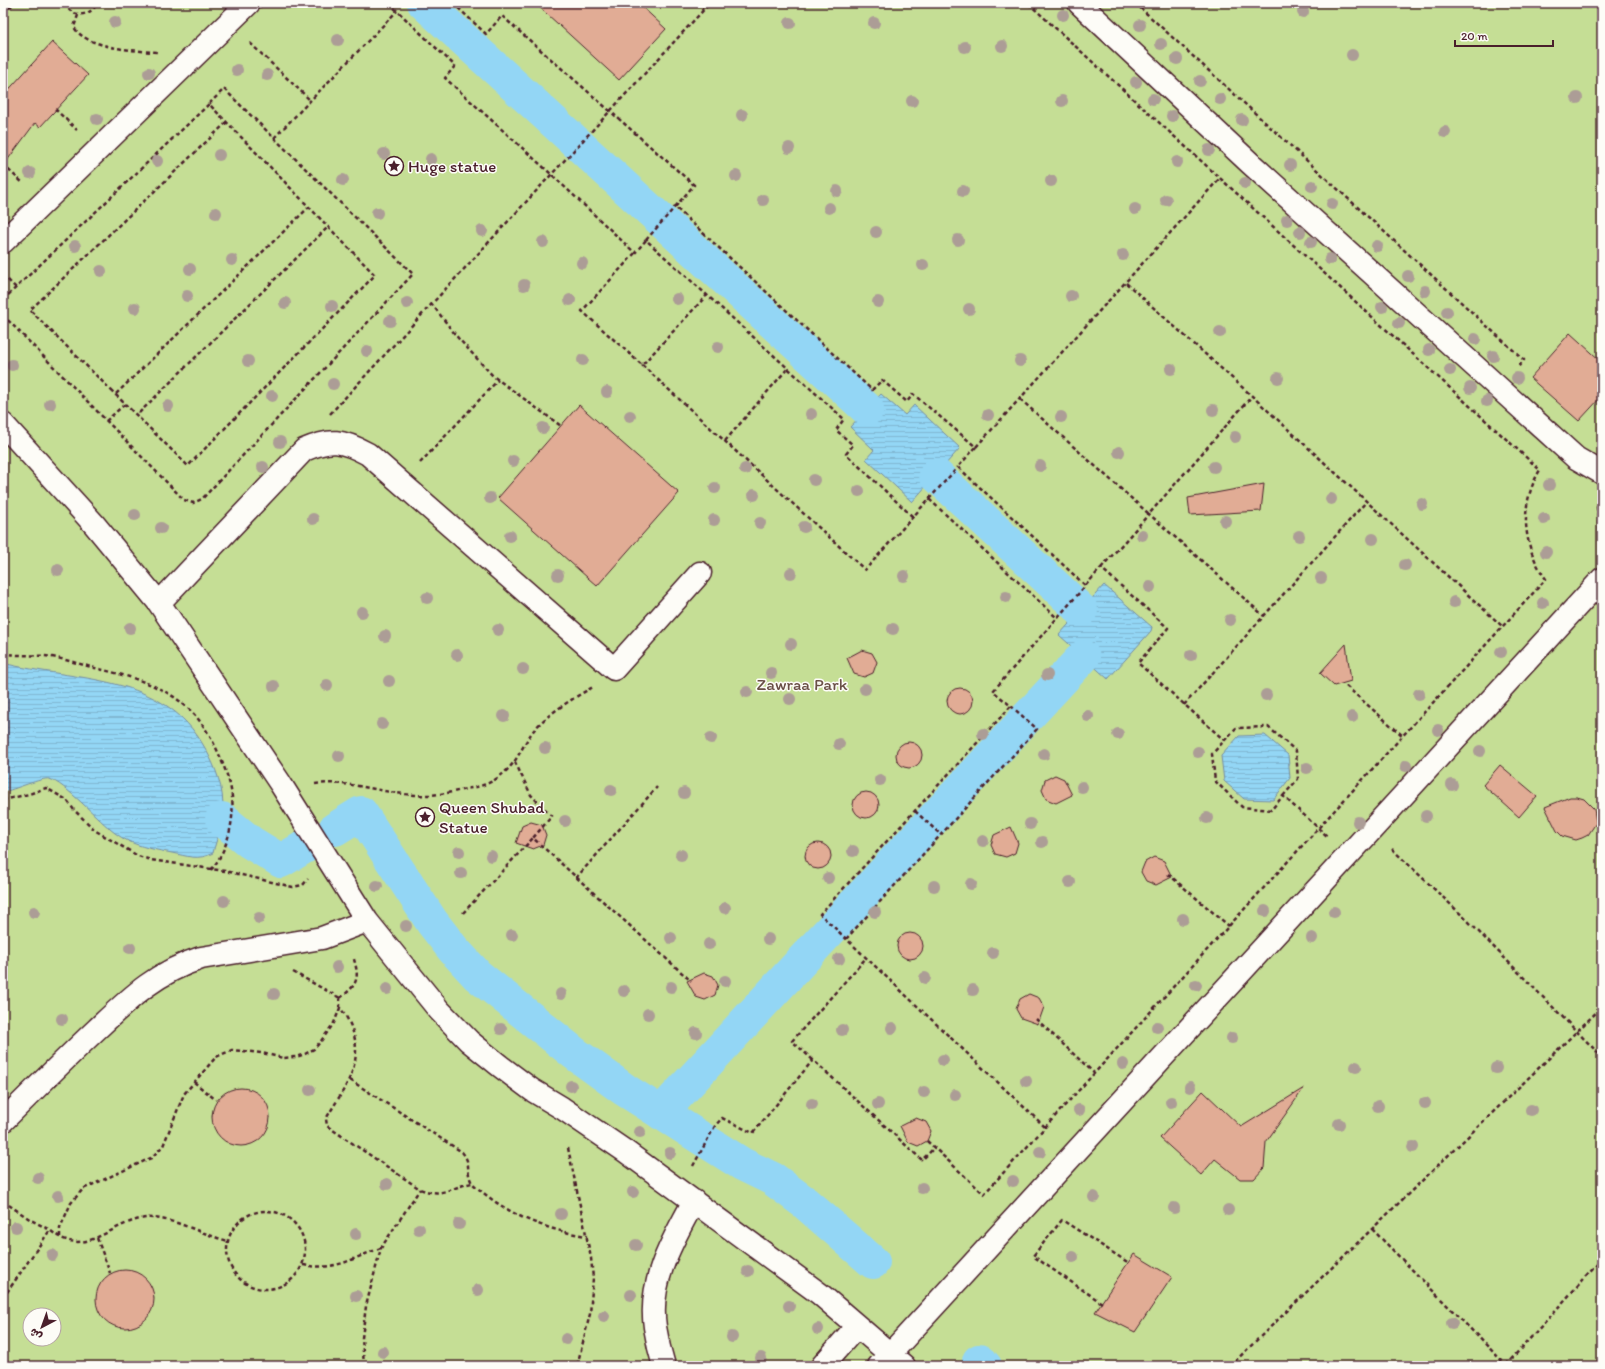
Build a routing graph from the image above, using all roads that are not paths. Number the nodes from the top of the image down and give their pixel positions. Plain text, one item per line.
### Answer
1 (249, 3) edge
2 (1079, 3) edge
3 (3, 242) edge
4 (3, 424) edge
5 (1602, 473) edge
6 (700, 573) dead end
7 (1602, 578) edge
8 (159, 603) junction
9 (367, 921) junction
10 (3, 1121) edge
11 (694, 1201) junction
12 (857, 1326) junction
13 (891, 1362) edge
14 (664, 1366) edge
15 (822, 1366) edge

1 - 3 street
2 - 5 street
4 - 8 street
6 - 8 street
7 - 13 street
8 - 9 street
9 - 10 street
9 - 11 street
11 - 12 street
11 - 14 street
12 - 13 street
12 - 15 street

